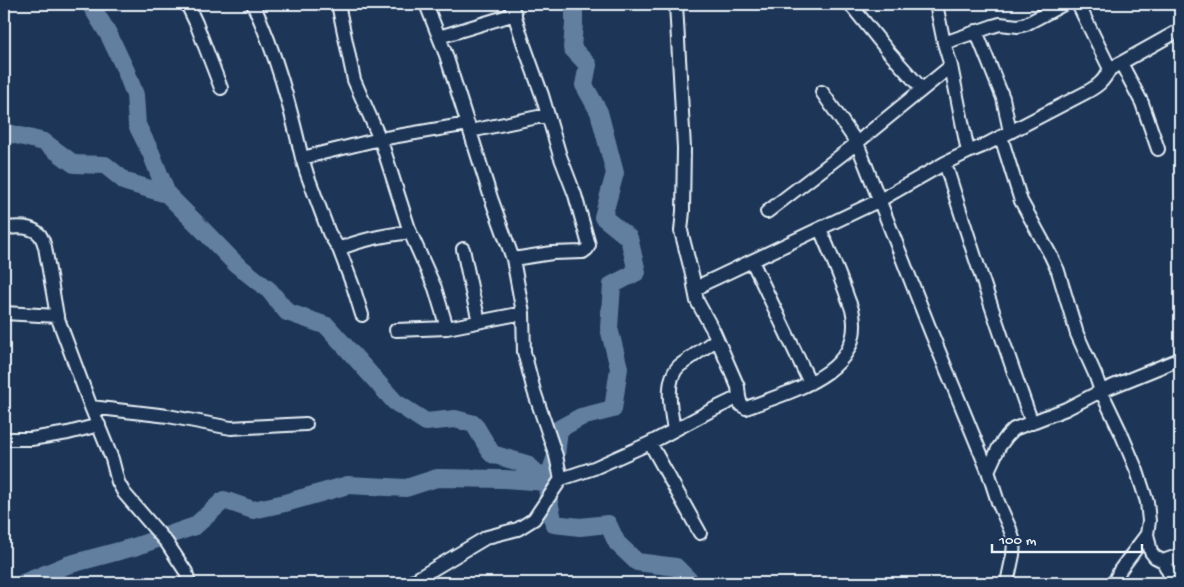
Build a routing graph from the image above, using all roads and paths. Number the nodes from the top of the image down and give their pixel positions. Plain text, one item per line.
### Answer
1 (188, 4) edge
2 (253, 4) edge
3 (338, 4) edge
4 (426, 4) edge
5 (676, 4) edge
6 (850, 4) edge
7 (936, 4) edge
8 (1064, 4) edge
9 (1078, 4) edge
10 (513, 9) edge
11 (1180, 30) edge
12 (976, 31) junction
13 (439, 37) junction
14 (944, 44) junction
15 (951, 66) junction
16 (1115, 66) junction
17 (221, 88) dead end
18 (922, 89) junction
19 (822, 92) dead end
20 (548, 115) junction
21 (469, 128) junction
22 (1006, 135) junction
23 (380, 139) junction
24 (857, 143) junction
25 (1158, 149) dead end
26 (968, 152) junction
27 (302, 158) junction
28 (945, 163) junction
29 (880, 200) junction
30 (767, 212) dead end
31 (4, 228) edge
32 (820, 229) junction
33 (410, 232) junction
34 (339, 249) junction
35 (463, 249) dead end
36 (513, 259) junction
37 (752, 261) junction
38 (695, 291) junction
39 (4, 313) edge
40 (522, 313) junction
41 (362, 315) dead end
42 (57, 316) junction
43 (479, 322) junction
44 (447, 328) junction
45 (396, 330) dead end
46 (717, 339) junction
47 (1180, 359) edge
48 (810, 383) junction
49 (1100, 391) junction
50 (738, 397) junction
51 (91, 407) junction
52 (1032, 423) junction
53 (306, 424) dead end
54 (99, 425) junction
55 (674, 430) junction
56 (4, 439) edge
57 (650, 443) junction
58 (988, 471) junction
59 (561, 479) junction
60 (700, 533) dead end
61 (1147, 534) junction
62 (1180, 555) edge
63 (1163, 561) junction
64 (189, 583) edge
65 (410, 583) edge
66 (1007, 583) edge
67 (1114, 583) edge
68 (1174, 583) edge

1 - 17 street
2 - 27 street
3 - 23 street
4 - 13 street
5 - 38 street
6 - 18 street
7 - 14 street
8 - 12 street
9 - 16 street
10 - 13 street
10 - 20 street
11 - 16 street
12 - 14 street
12 - 22 street
13 - 21 street
14 - 15 street
15 - 18 street
15 - 26 street
16 - 22 street
16 - 25 street
18 - 24 street
19 - 24 street
20 - 21 street
20 - 36 street
21 - 23 street
21 - 36 street
22 - 26 street
22 - 49 street
23 - 27 street
23 - 33 street
24 - 29 street
24 - 30 street
26 - 28 street
27 - 34 street
28 - 29 street
28 - 52 street
29 - 32 street
29 - 58 street
31 - 42 street
32 - 37 street
32 - 48 street
33 - 34 street
33 - 44 street
34 - 41 street
35 - 43 street
36 - 40 street
37 - 38 street
37 - 48 street
38 - 46 street
39 - 42 street
40 - 43 street
40 - 59 street
42 - 51 street
43 - 44 street
44 - 45 street
46 - 50 street
46 - 55 street
47 - 49 street
48 - 50 street
49 - 52 street
49 - 61 street
50 - 55 street
51 - 53 street
51 - 54 street
52 - 58 street
54 - 56 street
54 - 64 street
55 - 57 street
57 - 59 street
57 - 60 street
58 - 66 street
59 - 65 street
61 - 63 street
61 - 67 street
62 - 63 street
63 - 68 street

